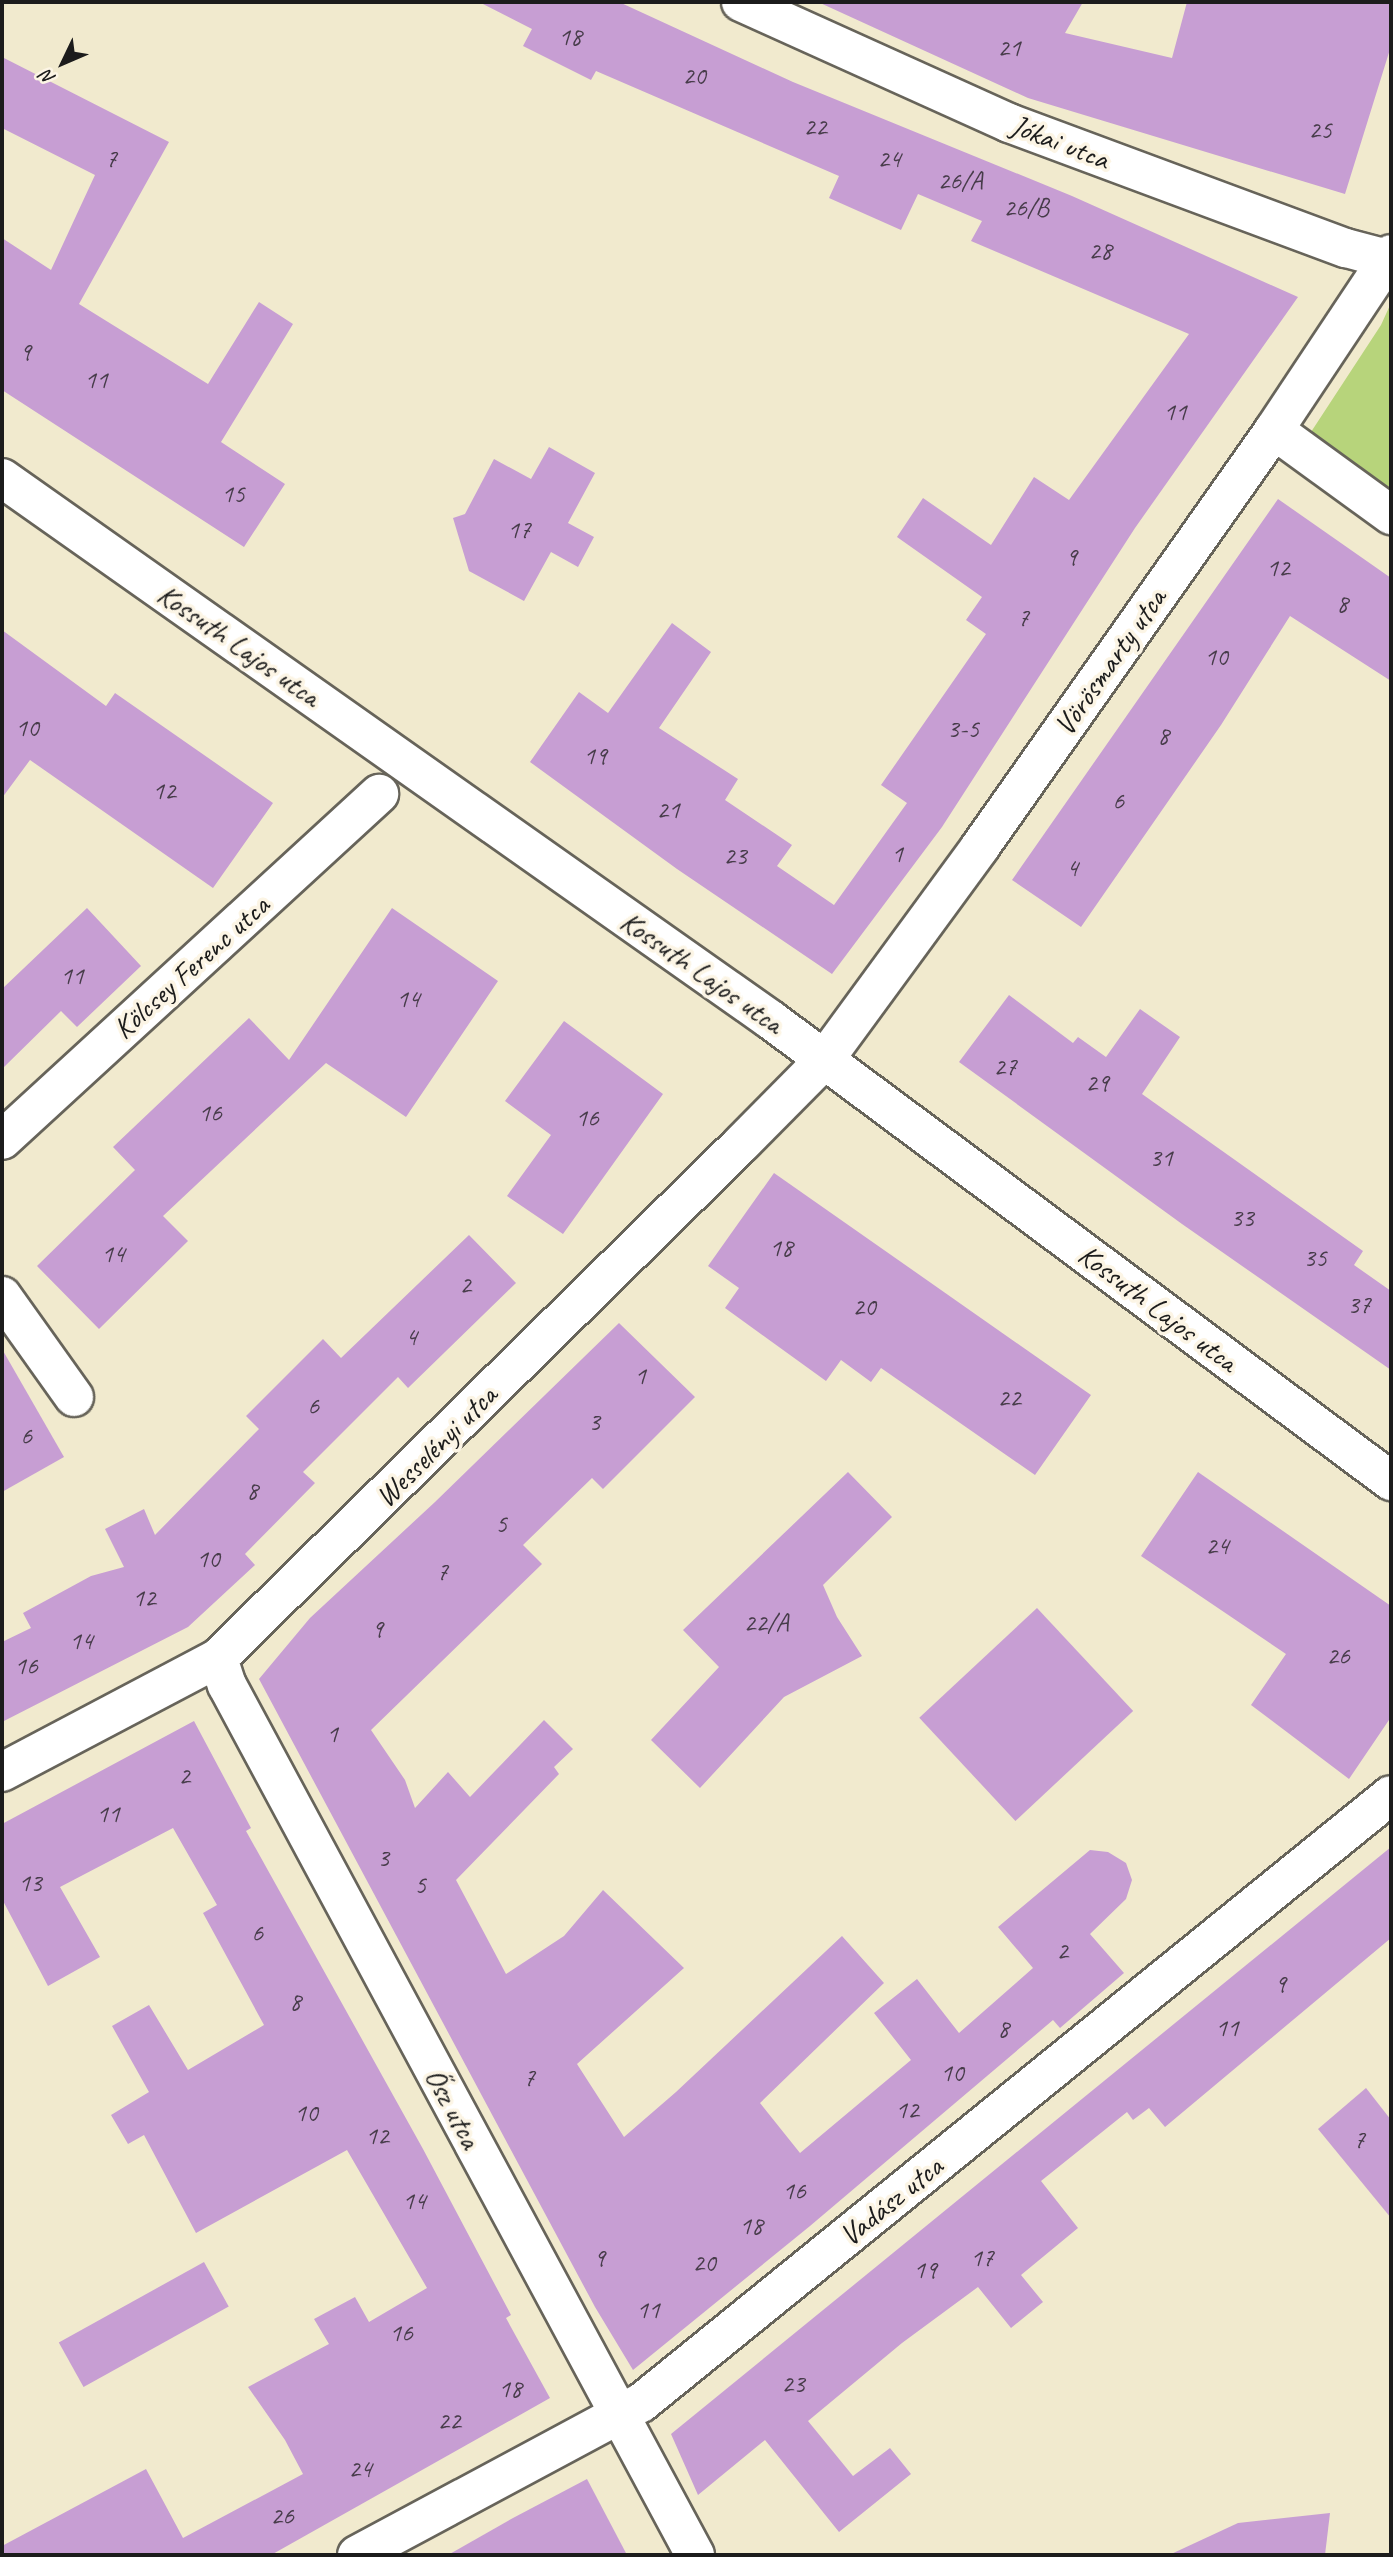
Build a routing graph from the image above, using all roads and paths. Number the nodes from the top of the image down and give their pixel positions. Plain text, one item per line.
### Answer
1 (741, 2) edge
2 (1390, 258) edge
3 (1274, 430) junction
4 (2, 478) edge
5 (1391, 515) edge
6 (379, 794) dead end
7 (825, 1059) junction
8 (2, 1140) edge
9 (2, 1296) edge
10 (74, 1398) dead end
11 (1391, 1480) edge
12 (218, 1658) junction
13 (2, 1772) edge
14 (1391, 1795) edge
15 (618, 2416) junction
16 (357, 2555) edge
17 (695, 2555) edge

1 - 2 street, Jókai utca
2 - 3 street, Vörösmarty utca
3 - 5 street
3 - 7 street, Vörösmarty utca
4 - 7 street, Kossuth Lajos utca
6 - 8 street, Kölcsey Ferenc utca
7 - 11 street, Kossuth Lajos utca
7 - 12 street, Wesselényi utca
9 - 10 street
12 - 13 street, Wesselényi utca
12 - 15 street, Ősz utca
14 - 15 street, Vadász utca
15 - 16 street, Vadász utca
15 - 17 street, Ősz utca

